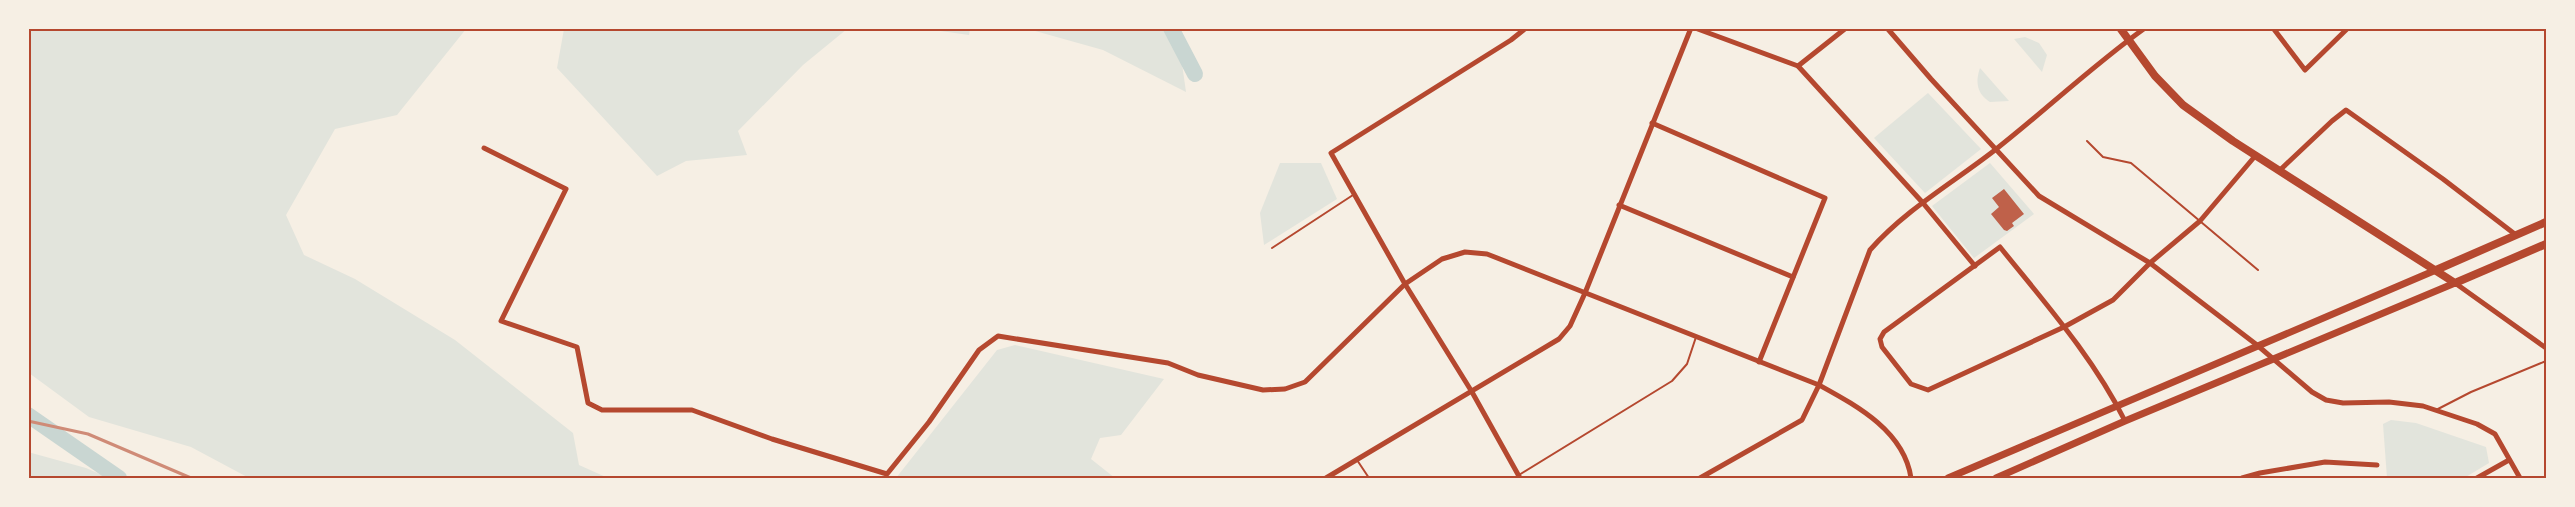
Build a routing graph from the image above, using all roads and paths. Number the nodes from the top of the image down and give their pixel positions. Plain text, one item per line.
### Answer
1 (1526, 28) edge
2 (1693, 28) edge
3 (1846, 28) edge
4 (1887, 28) edge
5 (2120, 28) edge
6 (2145, 28) edge
7 (2273, 28) edge
8 (2348, 28) edge
9 (2128, 40) junction
10 (1798, 66) junction
11 (1652, 123) junction
12 (2087, 141) dead end
13 (484, 148) dead end
14 (1995, 150) junction
15 (2256, 155) junction
16 (2279, 171) junction
17 (1355, 193) junction
18 (1923, 203) junction
19 (1619, 205) junction
20 (2200, 221) junction
21 (2547, 222) edge
22 (2516, 236) junction
23 (2547, 244) edge
24 (1272, 248) dead end
25 (2150, 262) junction
26 (1975, 266) junction
27 (2258, 270) dead end
28 (2436, 270) junction
29 (1793, 277) junction
30 (2455, 283) junction
31 (1405, 284) junction
32 (1585, 293) junction
33 (2064, 327) junction
34 (1696, 337) junction
35 (2257, 345) junction
36 (2547, 348) edge
37 (2274, 359) junction
38 (2547, 361) edge
39 (1759, 362) junction
40 (1819, 385) junction
41 (1472, 392) junction
42 (2117, 405) junction
43 (2436, 410) junction
44 (2125, 421) junction
45 (1357, 460) junction
46 (2509, 460) junction
47 (2377, 465) dead end
48 (1517, 477) edge
49 (1326, 478) edge
50 (1369, 478) edge
51 (1700, 478) edge
52 (1911, 478) edge
53 (1948, 478) edge
54 (1996, 478) edge
55 (2242, 478) edge
56 (2477, 478) edge
57 (2520, 478) edge

1 - 17 street
2 - 10 street
2 - 11 street
3 - 10 street
4 - 14 street
5 - 9 main road
6 - 9 street
7 - 8 street
9 - 14 street
9 - 15 main road
10 - 18 street
11 - 19 street
11 - 29 street
12 - 20 lane
13 - 31 street
14 - 18 street
14 - 25 street
15 - 16 main road
15 - 20 street
16 - 22 street
16 - 28 main road
17 - 24 lane
17 - 31 street
18 - 26 street
18 - 40 street
19 - 29 street
19 - 32 street
20 - 25 street
20 - 27 lane
21 - 22 main road
22 - 28 main road
23 - 30 main road
25 - 33 street
25 - 35 street
26 - 33 street
26 - 33 street
28 - 30 main road
28 - 35 street
29 - 39 street
30 - 36 street
30 - 37 street
31 - 32 street
31 - 41 street
32 - 34 street
32 - 41 street
33 - 42 street
34 - 39 street
34 - 48 lane
35 - 37 street
35 - 42 street
37 - 43 street
37 - 44 street
38 - 43 lane
39 - 40 street
40 - 51 street
40 - 52 street
41 - 45 street
41 - 48 street
42 - 44 street
42 - 53 street
43 - 46 street
44 - 54 street
45 - 49 street
45 - 50 lane
46 - 56 street
46 - 57 street
47 - 55 street

